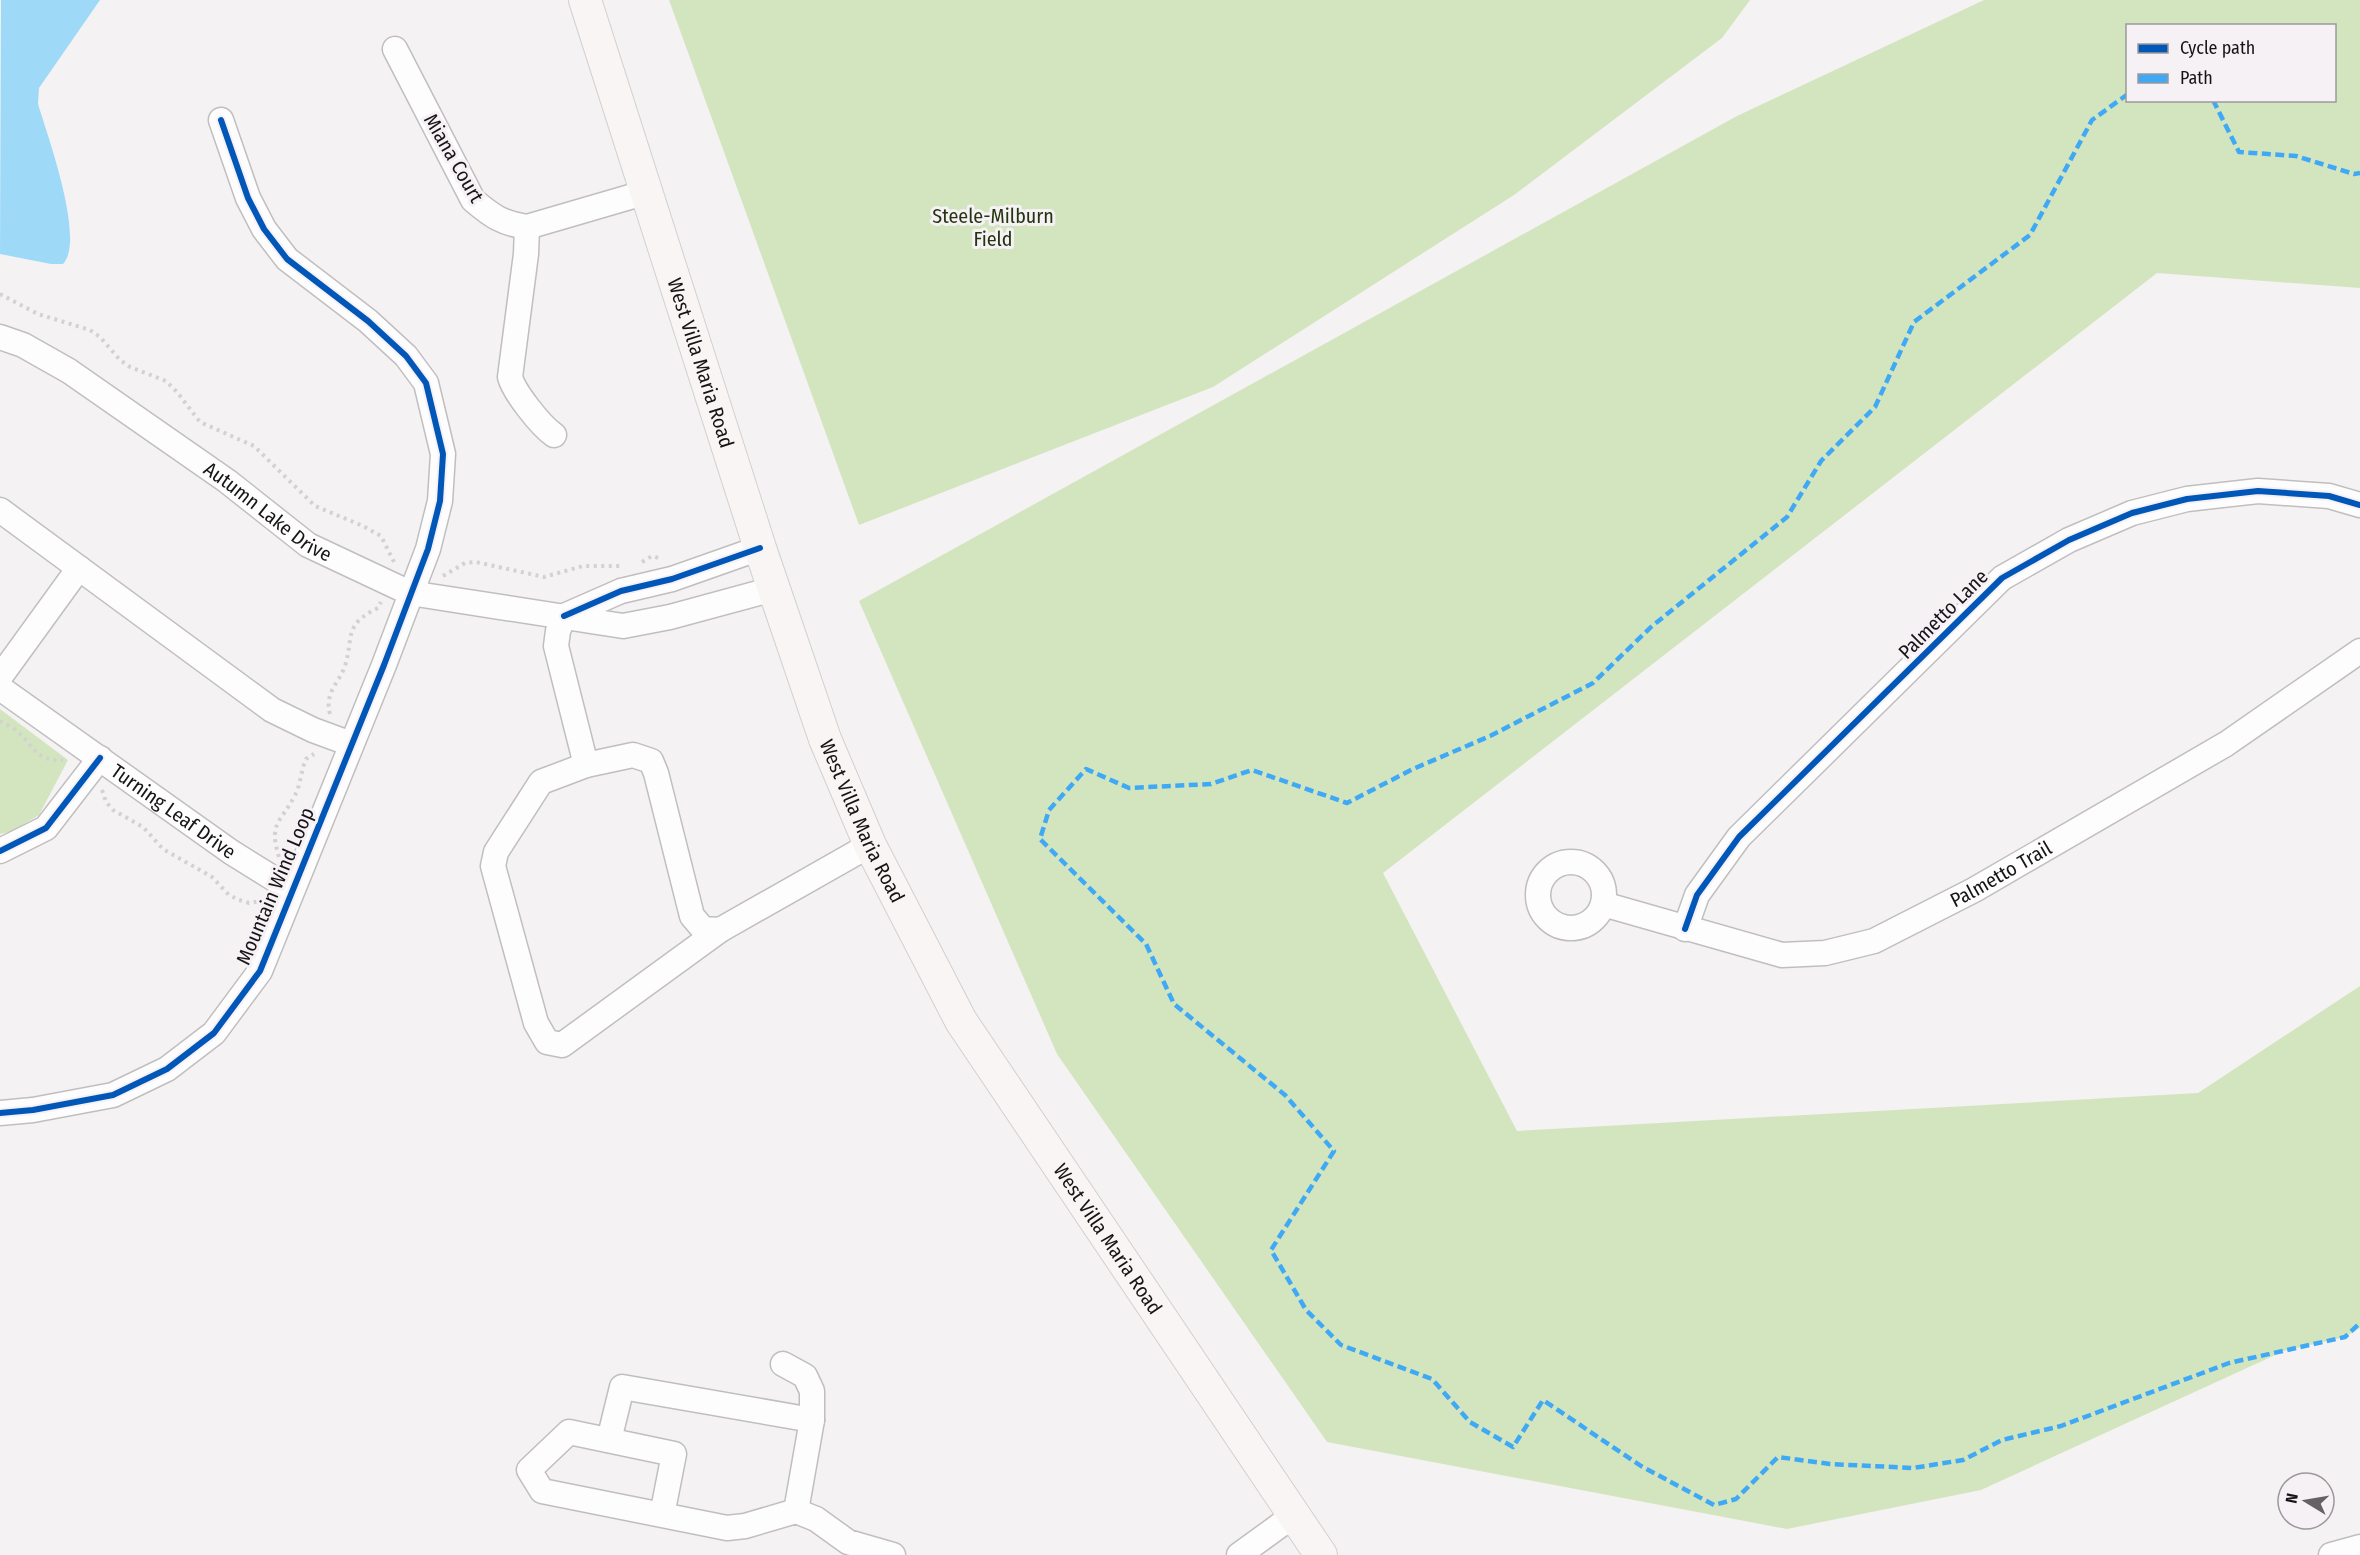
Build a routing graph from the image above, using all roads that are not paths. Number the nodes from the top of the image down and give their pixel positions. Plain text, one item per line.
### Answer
1 (585, 0) edge
2 (394, 49) dead end
3 (221, 120) dead end
4 (647, 192) junction
5 (527, 227) junction
6 (0, 337) edge
7 (554, 435) dead end
8 (2360, 505) edge
9 (0, 510) edge
10 (760, 548) junction
11 (79, 568) junction
12 (415, 582) junction
13 (773, 589) junction
14 (564, 616) junction
15 (2360, 651) edge
16 (0, 677) edge
17 (0, 688) edge
18 (340, 740) junction
19 (586, 765) junction
20 (94, 766) junction
21 (870, 845) junction
22 (0, 851) edge
23 (284, 885) junction
24 (1604, 904) dead end
25 (1685, 929) junction
26 (720, 930) junction
27 (0, 1113) edge
28 (783, 1364) dead end
29 (812, 1420) junction
30 (609, 1440) junction
31 (796, 1511) junction
32 (662, 1515) junction
33 (1294, 1515) junction
34 (2360, 1547) edge
35 (1319, 1554) edge
36 (893, 1555) edge
37 (1239, 1555) edge
38 (2331, 1555) edge

1 - 4 main road, West Villa Maria Road
2 - 5 street, Miana Court
3 - 12 street, Mountain Wind Loop
4 - 5 street
4 - 10 main road, West Villa Maria Road
5 - 7 street
6 - 12 street, Autumn Lake Drive
8 - 25 street, Palmetto Lane
9 - 11 street
10 - 13 main road, West Villa Maria Road
10 - 14 street
11 - 16 street
11 - 18 street
12 - 14 street, Autumn Lake Drive
12 - 18 street, Mountain Wind Loop
13 - 14 street, Autumn Lake Drive
13 - 21 main road, West Villa Maria Road
14 - 19 street
15 - 25 street, Palmetto Trail
17 - 20 street, Turning Leaf Drive
18 - 23 street, Mountain Wind Loop
19 - 26 street
19 - 26 street
20 - 22 street
20 - 23 street, Turning Leaf Drive
21 - 26 street
21 - 33 main road, West Villa Maria Road
23 - 27 street, Mountain Wind Loop
24 - 25 street, Palmetto Trail
28 - 29 street
29 - 30 street
29 - 31 street
30 - 32 street
30 - 32 street
31 - 32 street
31 - 36 street
33 - 35 main road, West Villa Maria Road
33 - 37 street
34 - 38 street

